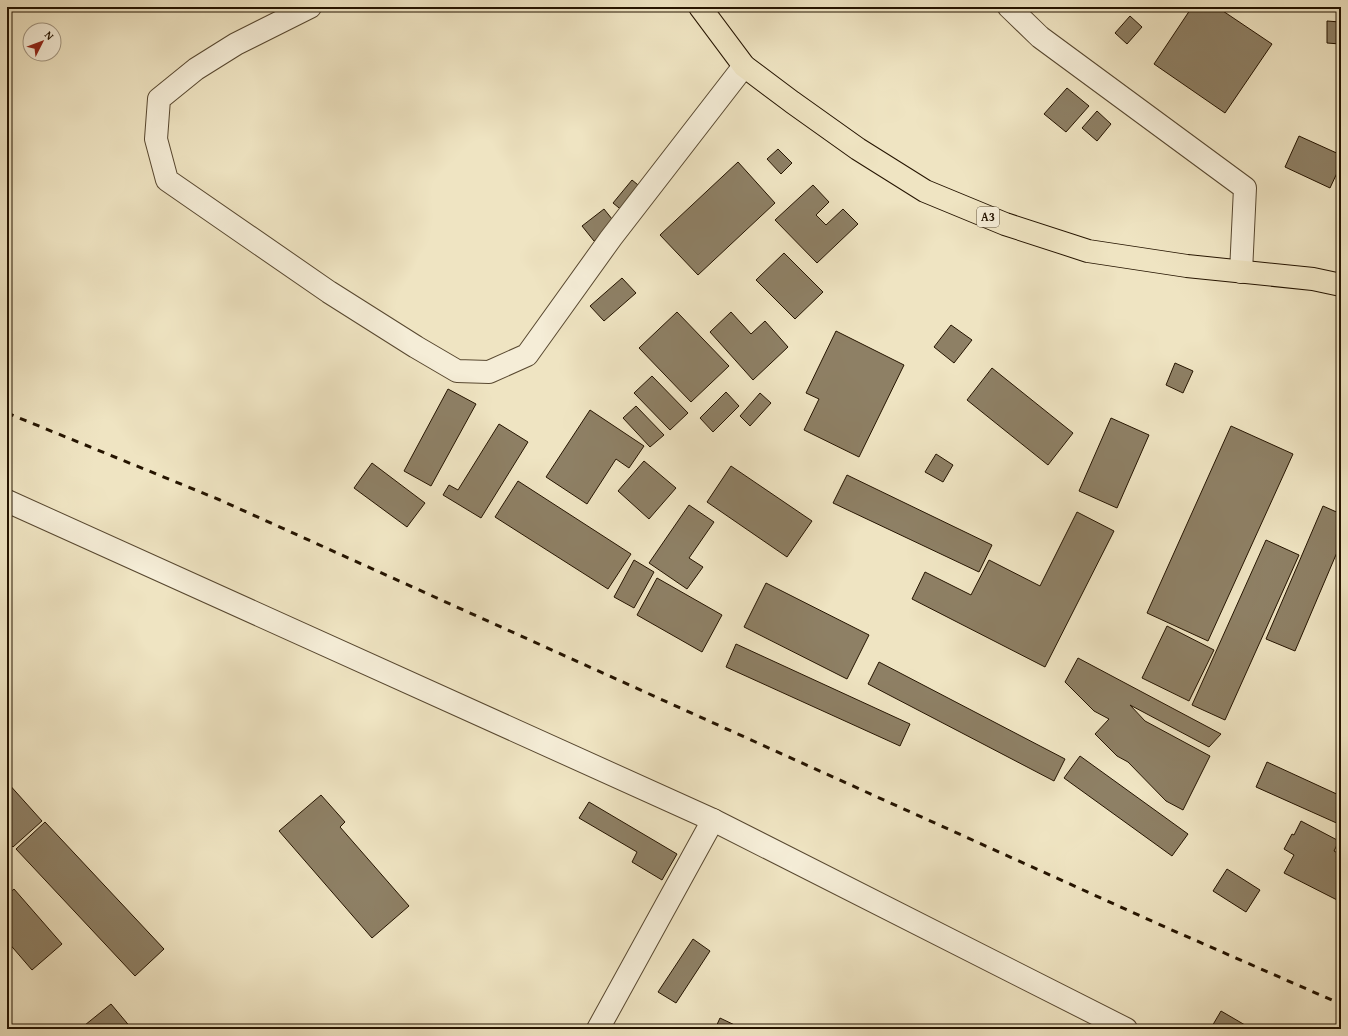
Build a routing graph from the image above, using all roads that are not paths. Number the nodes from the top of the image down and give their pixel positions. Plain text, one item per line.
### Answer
1 (310, 7) edge
2 (700, 7) edge
3 (1009, 7) edge
4 (744, 66) junction
5 (1241, 272) junction
6 (1341, 284) edge
7 (7, 501) edge
8 (713, 820) junction
9 (598, 1029) edge
10 (1126, 1029) edge

1 - 4 street
2 - 4 highway, A3
3 - 5 street
4 - 5 highway, A3
5 - 6 highway, A3
7 - 8 street
8 - 9 street
8 - 10 street

